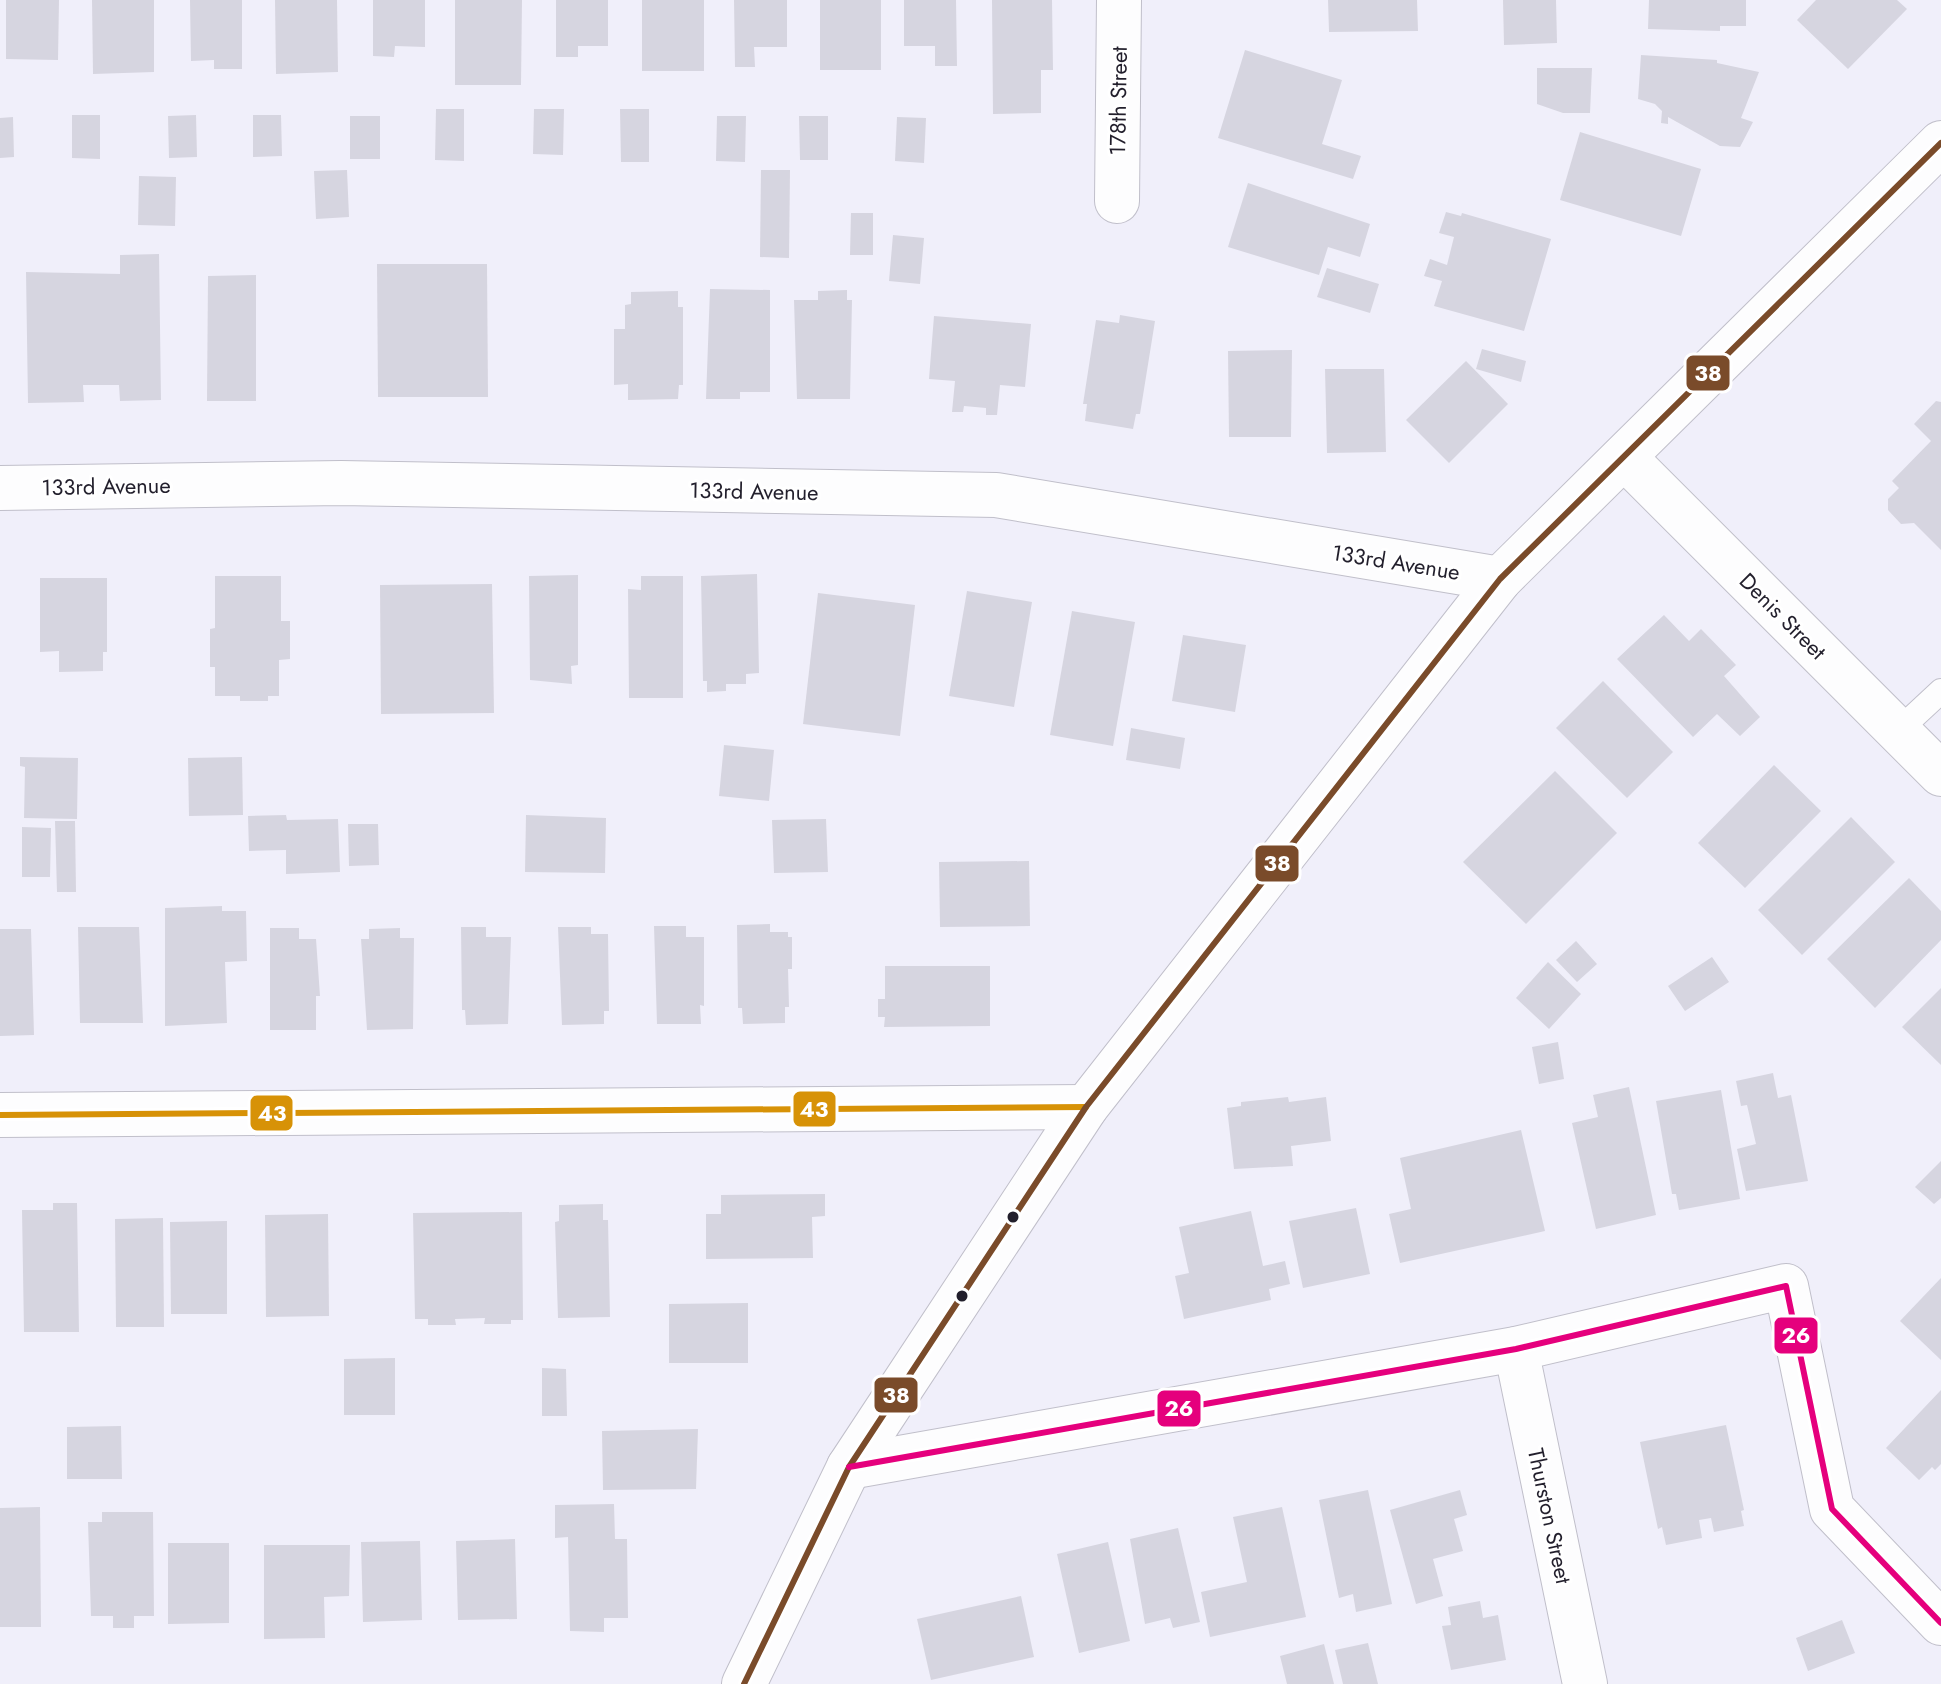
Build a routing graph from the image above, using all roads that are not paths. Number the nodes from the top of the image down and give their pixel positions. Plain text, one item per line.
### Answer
1 (1119, 0) edge
2 (1941, 143) edge
3 (1117, 201) dead end
4 (1624, 457) junction
5 (0, 488) edge
6 (1500, 579) junction
7 (1941, 691) edge
8 (1898, 731) junction
9 (1941, 774) edge
10 (1086, 1107) junction
11 (0, 1115) edge
12 (1516, 1349) junction
13 (849, 1467) junction
14 (1941, 1623) edge
15 (744, 1684) edge
16 (1585, 1684) edge

1 - 3 street, 178th Street
2 - 4 street
4 - 6 street
4 - 8 street, Denis Street
5 - 6 street, 133rd Avenue
6 - 10 street
7 - 8 lane
8 - 9 street, Denis Street
10 - 11 street
10 - 13 street
12 - 13 street
12 - 14 street
12 - 16 street, Thurston Street
13 - 15 street

